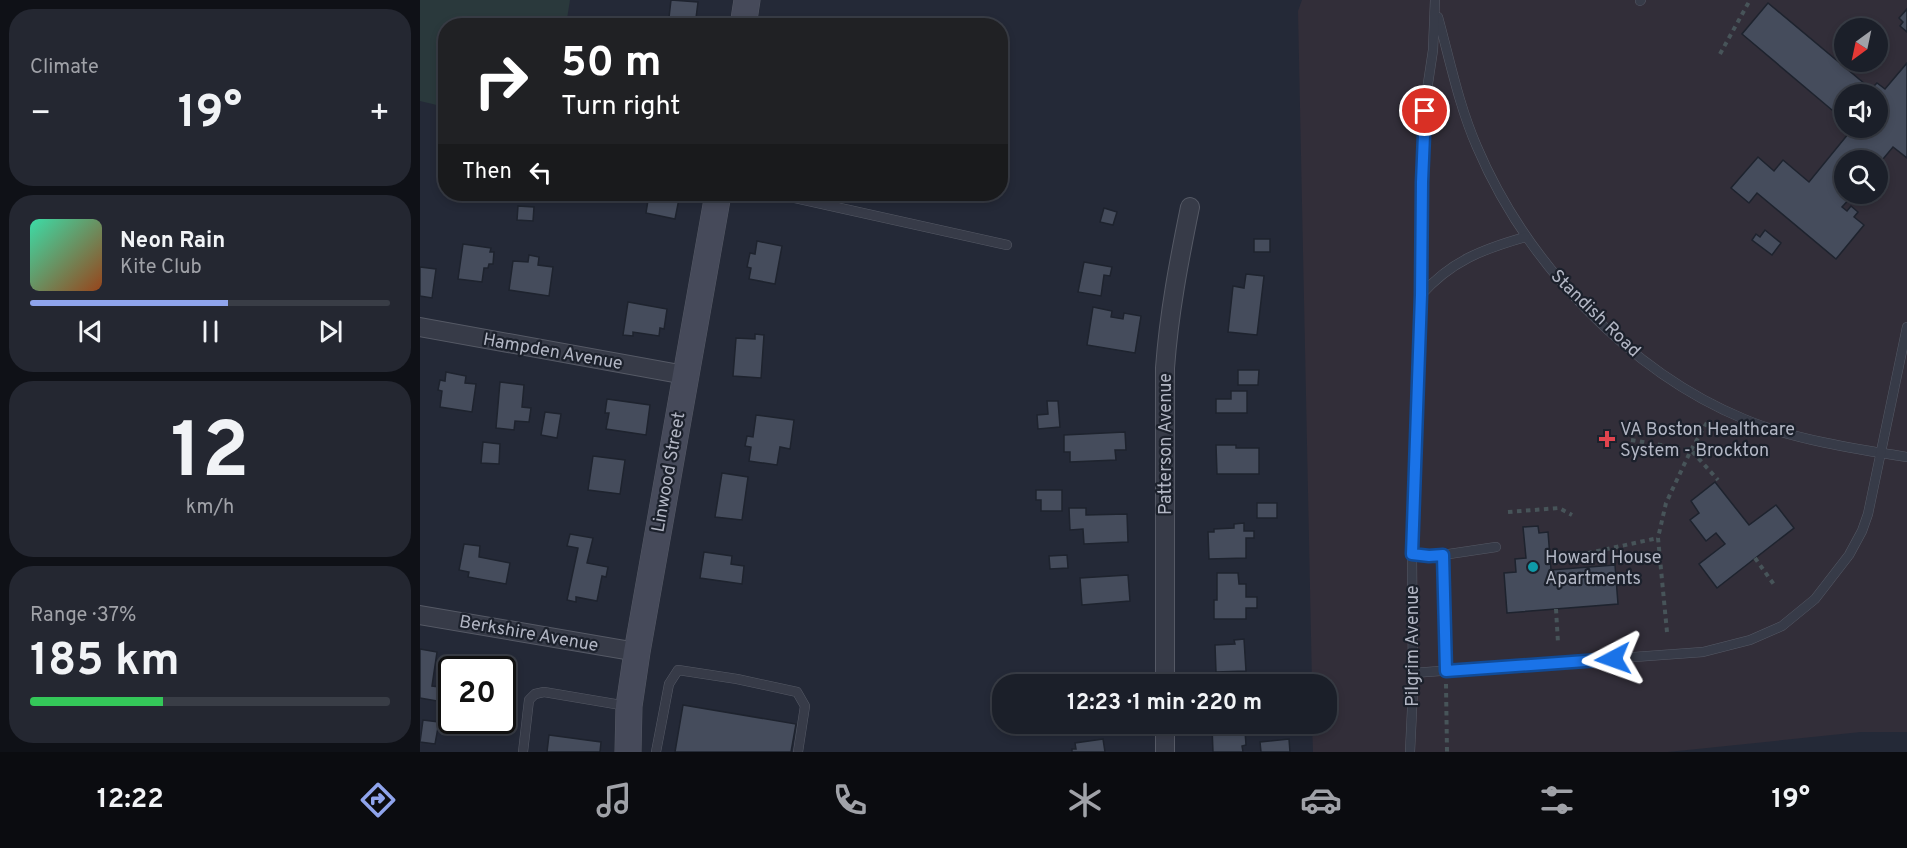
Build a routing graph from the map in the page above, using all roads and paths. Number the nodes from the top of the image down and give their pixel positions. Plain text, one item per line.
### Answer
1 (747, 0) edge
2 (1750, 0) edge
3 (1436, 4) edge
4 (744, 18) edge
5 (1720, 54) dead end
6 (717, 201) edge
7 (809, 201) edge
8 (1190, 207) dead end
9 (1525, 237) junction
10 (1007, 245) dead end
11 (1421, 295) junction
12 (420, 327) edge
13 (1907, 327) edge
14 (685, 375) junction
15 (1710, 416) dead end
16 (1631, 440) dead end
17 (1690, 450) junction
18 (1880, 453) junction
19 (1907, 457) edge
20 (1718, 480) dead end
21 (1508, 512) dead end
22 (1572, 515) dead end
23 (1658, 538) junction
24 (1496, 547) dead end
25 (1412, 554) junction
26 (1443, 555) junction
27 (1570, 557) dead end
28 (1755, 558) dead end
29 (1775, 585) dead end
30 (1556, 609) dead end
31 (420, 615) edge
32 (1667, 632) dead end
33 (1558, 643) dead end
34 (637, 652) junction
35 (1446, 671) junction
36 (1164, 674) edge
37 (1413, 674) junction
38 (629, 706) junction
39 (1165, 734) edge
40 (523, 752) edge
41 (628, 752) edge
42 (656, 752) edge
43 (798, 752) edge
44 (1165, 752) edge
45 (1410, 752) edge
46 (1447, 752) edge

1 - 4 street
2 - 5 path
3 - 9 lane, Standish Road
3 - 11 lane, Pilgrim Avenue
6 - 14 street, Linwood Street
7 - 10 lane
8 - 36 street, Patterson Avenue
9 - 11 lane
9 - 18 lane, Standish Road
11 - 25 lane, Pilgrim Avenue
12 - 14 street, Hampden Avenue
13 - 18 lane
14 - 34 street, Linwood Street
15 - 17 path
16 - 17 path
17 - 20 path
17 - 23 path
18 - 19 lane, Standish Road
18 - 35 lane
21 - 22 path
23 - 27 path
23 - 32 path
24 - 26 lane
25 - 26 lane
25 - 37 lane, Pilgrim Avenue
26 - 35 lane
28 - 29 path
30 - 33 path
31 - 34 street, Berkshire Avenue
34 - 38 street, Linwood Street
35 - 37 lane
35 - 46 path
37 - 45 lane, Pilgrim Avenue
38 - 40 lane
38 - 41 street, Linwood Street
39 - 44 street
42 - 43 lane

